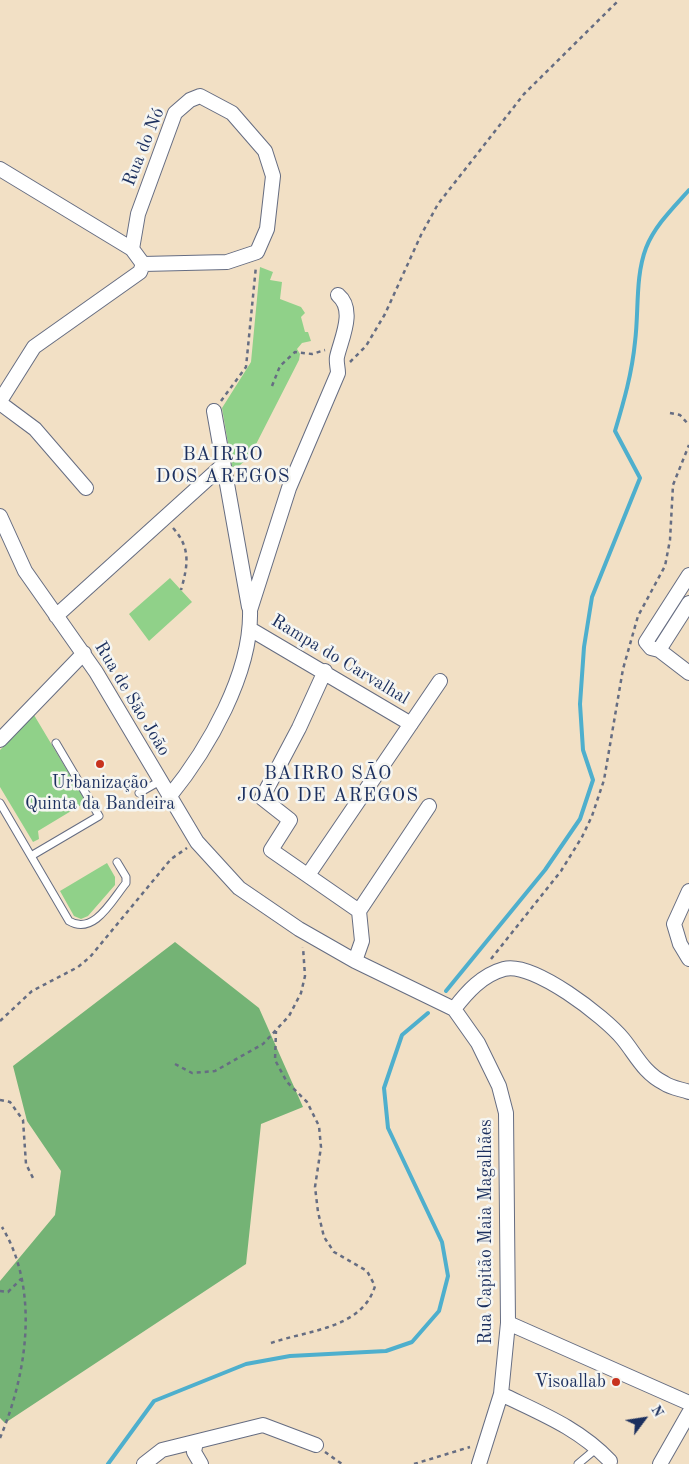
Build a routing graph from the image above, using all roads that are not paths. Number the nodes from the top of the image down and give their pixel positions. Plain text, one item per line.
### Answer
1 (0, 169) edge
2 (132, 249) junction
3 (143, 264) junction
4 (338, 295) dead end
5 (0, 402) edge
6 (214, 410) road end
7 (223, 466) junction
8 (86, 488) dead end
9 (0, 516) edge
10 (689, 575) edge
11 (689, 603) edge
12 (250, 610) junction
13 (56, 616) junction
14 (250, 629) junction
15 (658, 650) junction
16 (84, 654) junction
17 (325, 672) junction
18 (689, 673) edge
19 (440, 681) dead end
20 (410, 724) junction
21 (0, 740) edge
22 (56, 743) dead end
23 (160, 780) junction
24 (139, 793) dead end
25 (169, 797) junction
26 (0, 802) edge
27 (429, 806) dead end
28 (31, 856) junction
29 (117, 862) dead end
30 (308, 875) junction
31 (689, 891) edge
32 (359, 911) junction
33 (689, 959) edge
34 (355, 960) junction
35 (454, 1010) junction
36 (689, 1092) edge
37 (508, 1323) junction
38 (500, 1394) junction
39 (689, 1403) edge
40 (689, 1414) edge
41 (196, 1442) junction
42 (316, 1445) road end
43 (598, 1448) junction
44 (610, 1461) dead end
45 (144, 1464) edge
46 (202, 1464) edge
47 (479, 1464) edge
48 (578, 1464) edge
49 (660, 1464) edge

1 - 2 street
2 - 3 street
2 - 3 street, Rua do Nó
3 - 5 street
4 - 12 street
5 - 8 street
6 - 7 street
7 - 12 street
7 - 13 street
9 - 13 street, Rua de São João
10 - 15 street
11 - 15 street
12 - 14 street
13 - 16 street, Rua de São João
14 - 17 street, Rampa do Carvalhal
14 - 25 street
15 - 18 street
16 - 21 street
16 - 23 street, Rua de São João
17 - 20 street, Rampa do Carvalhal
17 - 30 street
19 - 20 street
20 - 30 street
22 - 28 lane
23 - 24 lane
23 - 25 street, Rua de São João
25 - 34 street, Rua de São João
26 - 28 lane
27 - 32 street
28 - 29 lane
30 - 32 street
31 - 33 street
32 - 34 street
34 - 35 street, Rua de São João
35 - 36 street
35 - 37 street, Rua Capitão Maia Magalhães
37 - 38 street, Rua Capitão Maia Magalhães
37 - 39 street
38 - 43 street
38 - 47 street, Rua Capitão Maia Magalhães
40 - 49 street
41 - 42 street
41 - 45 street
41 - 46 street
43 - 44 street
43 - 48 lane

